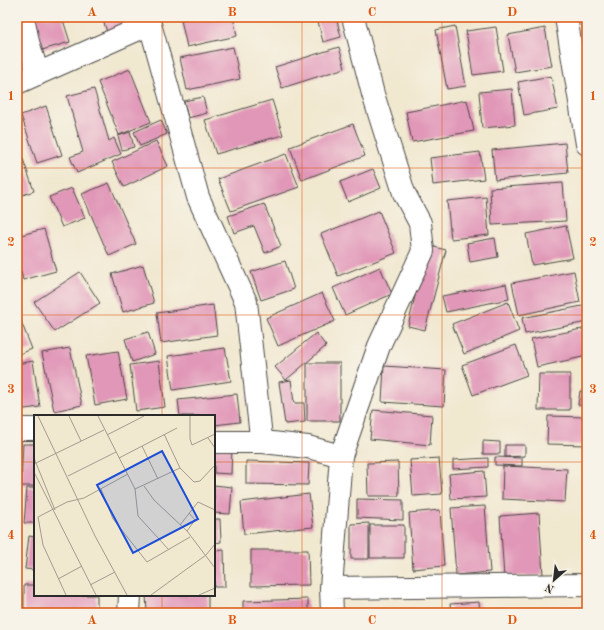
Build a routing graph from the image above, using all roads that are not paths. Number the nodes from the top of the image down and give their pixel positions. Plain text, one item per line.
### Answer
1 (23, 17) edge
2 (354, 17) edge
3 (566, 17) edge
4 (149, 20) edge
5 (38, 74) junction
6 (17, 83) edge
7 (587, 144) edge
8 (17, 429) edge
9 (34, 429) edge
10 (215, 442) edge
11 (263, 442) junction
12 (341, 456) junction
13 (587, 585) edge
14 (331, 588) junction
15 (130, 596) edge
16 (129, 613) edge
17 (332, 613) edge

1 - 5 street
2 - 12 street
3 - 7 street
4 - 5 street
4 - 11 street
5 - 6 street
8 - 9 street
10 - 11 street
11 - 12 street
12 - 14 street
13 - 14 street
14 - 17 street
15 - 16 street

